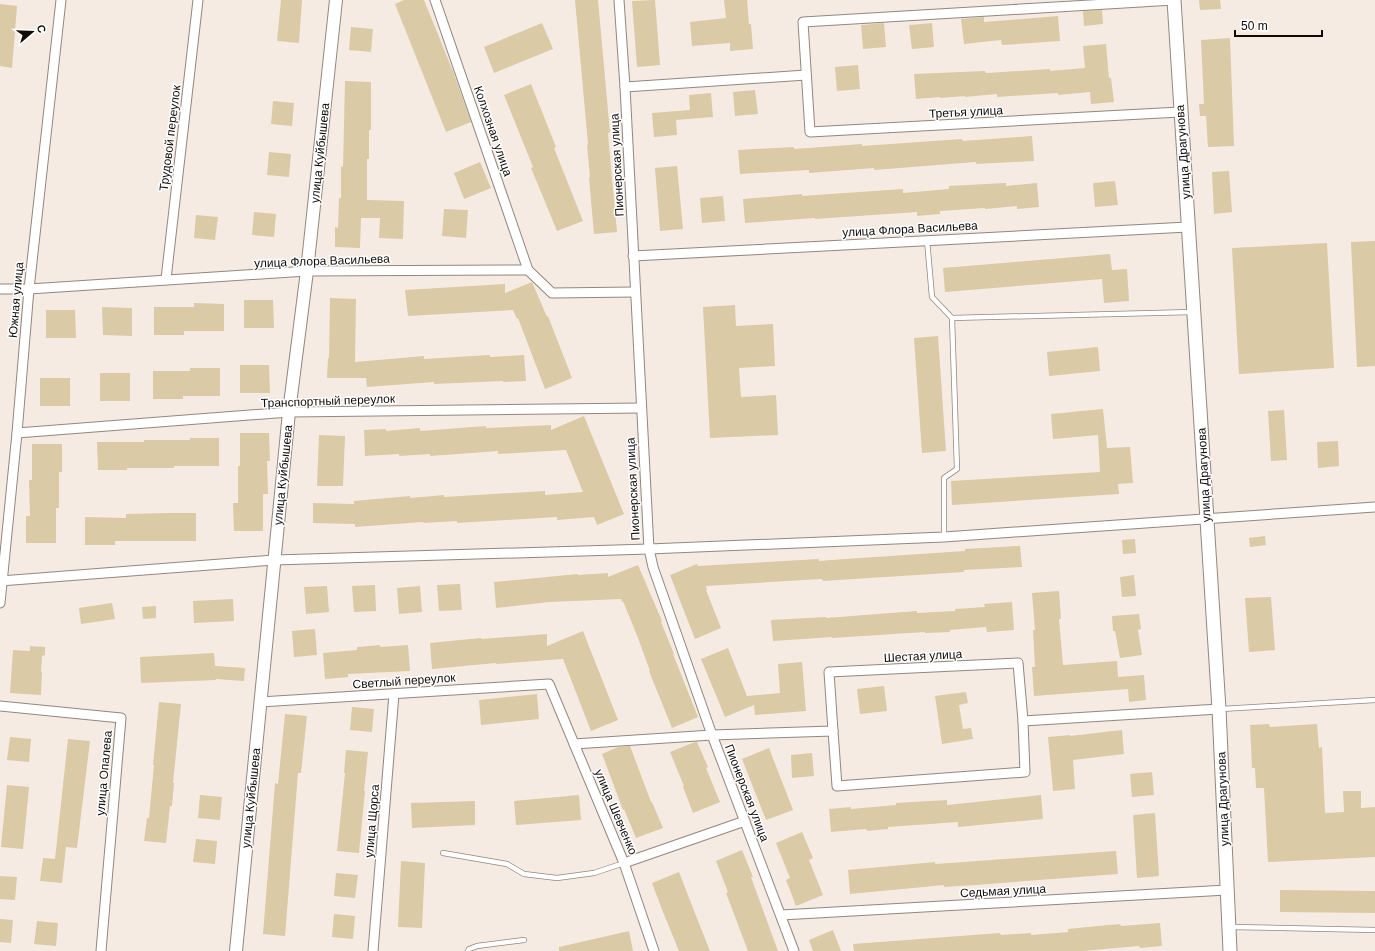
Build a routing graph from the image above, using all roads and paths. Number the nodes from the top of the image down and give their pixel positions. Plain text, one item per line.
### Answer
1 (61, 0) edge
2 (198, 0) edge
3 (336, 0) edge
4 (435, 0) edge
5 (619, 0) edge
6 (1174, 0) edge
7 (806, 75) junction
8 (625, 87) junction
9 (1180, 112) junction
10 (1188, 227) junction
11 (927, 240) junction
12 (633, 256) junction
13 (528, 270) junction
14 (308, 271) junction
15 (166, 279) junction
16 (0, 289) edge
17 (29, 289) junction
18 (635, 292) junction
19 (1195, 312) junction
20 (952, 318) junction
21 (641, 408) junction
22 (289, 412) junction
23 (17, 433) junction
24 (1375, 507) edge
25 (1206, 518) junction
26 (944, 537) junction
27 (649, 549) junction
28 (274, 560) junction
29 (1, 581) edge
30 (0, 603) edge
31 (549, 684) joint
32 (394, 694) junction
33 (1375, 700) edge
34 (260, 702) junction
35 (0, 706) edge
36 (1219, 709) junction
37 (1023, 720) junction
38 (833, 731) junction
39 (712, 735) junction
40 (574, 744) junction
41 (745, 821) junction
42 (443, 853) dead end
43 (624, 863) junction
44 (1227, 890) junction
45 (781, 915) junction
46 (1229, 927) junction
47 (1375, 930) edge
48 (524, 940) dead end
49 (101, 951) edge
50 (236, 951) edge
51 (373, 951) edge
52 (468, 951) edge
53 (654, 951) edge
54 (794, 951) edge
55 (1230, 951) edge

1 - 17 street, Южная улица
2 - 15 street, Трудовой переулок
3 - 14 street, улица Куйбышева
4 - 13 street, Колхозная улица
5 - 8 street, Пионерская улица
6 - 7 street, Третья улица
6 - 9 main road, улица Драгунова
7 - 8 street
7 - 9 street, Третья улица
8 - 12 street, Пионерская улица
9 - 10 main road, улица Драгунова
10 - 11 street, улица Флора Васильева
10 - 19 main road, улица Драгунова
11 - 12 street, улица Флора Васильева
11 - 20 lane
12 - 18 street, Пионерская улица
13 - 14 street, улица Флора Васильева
13 - 18 street
14 - 15 street, улица Флора Васильева
14 - 22 street, улица Куйбышева
15 - 17 street, улица Флора Васильева
16 - 17 street, улица Флора Васильева
17 - 23 street, Южная улица
18 - 21 street, Пионерская улица
19 - 20 lane
19 - 25 main road, улица Драгунова
20 - 26 lane
21 - 22 street, Транспортный переулок
21 - 27 street, Пионерская улица
22 - 23 street, Транспортный переулок
22 - 28 street, улица Куйбышева
23 - 29 street, Южная улица
24 - 25 street
25 - 26 street
25 - 36 main road, улица Драгунова
26 - 27 street
27 - 28 street
27 - 39 street, Пионерская улица
28 - 29 street
28 - 34 street, улица Куйбышева
29 - 30 street, Южная улица
31 - 32 street, Светлый переулок
31 - 40 street, улица Шевченко
32 - 34 street, Светлый переулок
32 - 51 street, улица Щорса
33 - 36 lane
34 - 50 street, улица Куйбышева
35 - 49 street, улица Опалева
36 - 37 street
36 - 44 main road, улица Драгунова
37 - 38 street, Шестая улица
37 - 38 street, Шестая улица
38 - 39 street
39 - 40 street
39 - 41 street, Пионерская улица
40 - 43 street, улица Шевченко
41 - 43 street
41 - 45 street, Пионерская улица
42 - 43 lane
43 - 53 street, улица Шевченко
44 - 45 street, Седьмая улица
44 - 46 main road, улица Драгунова
45 - 54 street, Пионерская улица
46 - 47 lane
46 - 55 main road, улица Драгунова
48 - 52 lane

